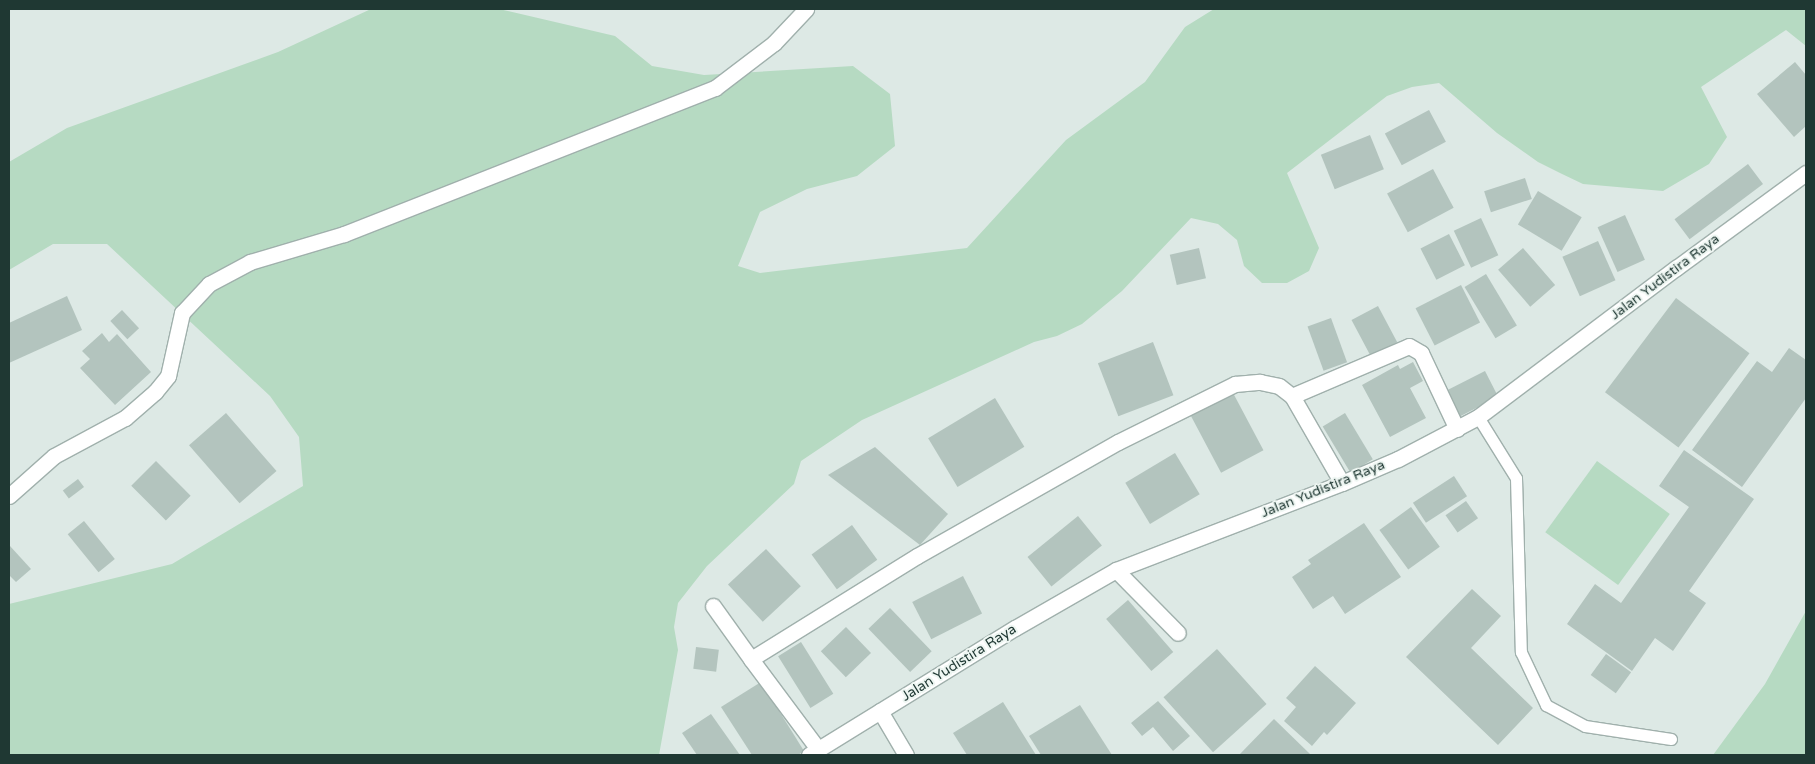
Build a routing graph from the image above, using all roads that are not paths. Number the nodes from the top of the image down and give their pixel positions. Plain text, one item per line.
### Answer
1 (806, 9) edge
2 (1806, 173) edge
3 (1292, 396) junction
4 (1478, 418) junction
5 (1457, 429) junction
6 (1342, 483) junction
7 (9, 496) edge
8 (1116, 570) junction
9 (713, 606) dead end
10 (1178, 633) dead end
11 (751, 659) junction
12 (880, 711) junction
13 (1670, 739) dead end
14 (814, 752) edge
15 (906, 755) edge

1 - 7 street
2 - 4 street, Jalan Yudistira Raya
3 - 5 street
3 - 6 street
3 - 11 street
4 - 5 street, Jalan Yudistira Raya
4 - 13 lane
5 - 6 street, Jalan Yudistira Raya
6 - 8 street, Jalan Yudistira Raya
8 - 10 street
8 - 12 street, Jalan Yudistira Raya
9 - 11 street
11 - 14 street
12 - 14 street, Jalan Yudistira Raya
12 - 15 street

